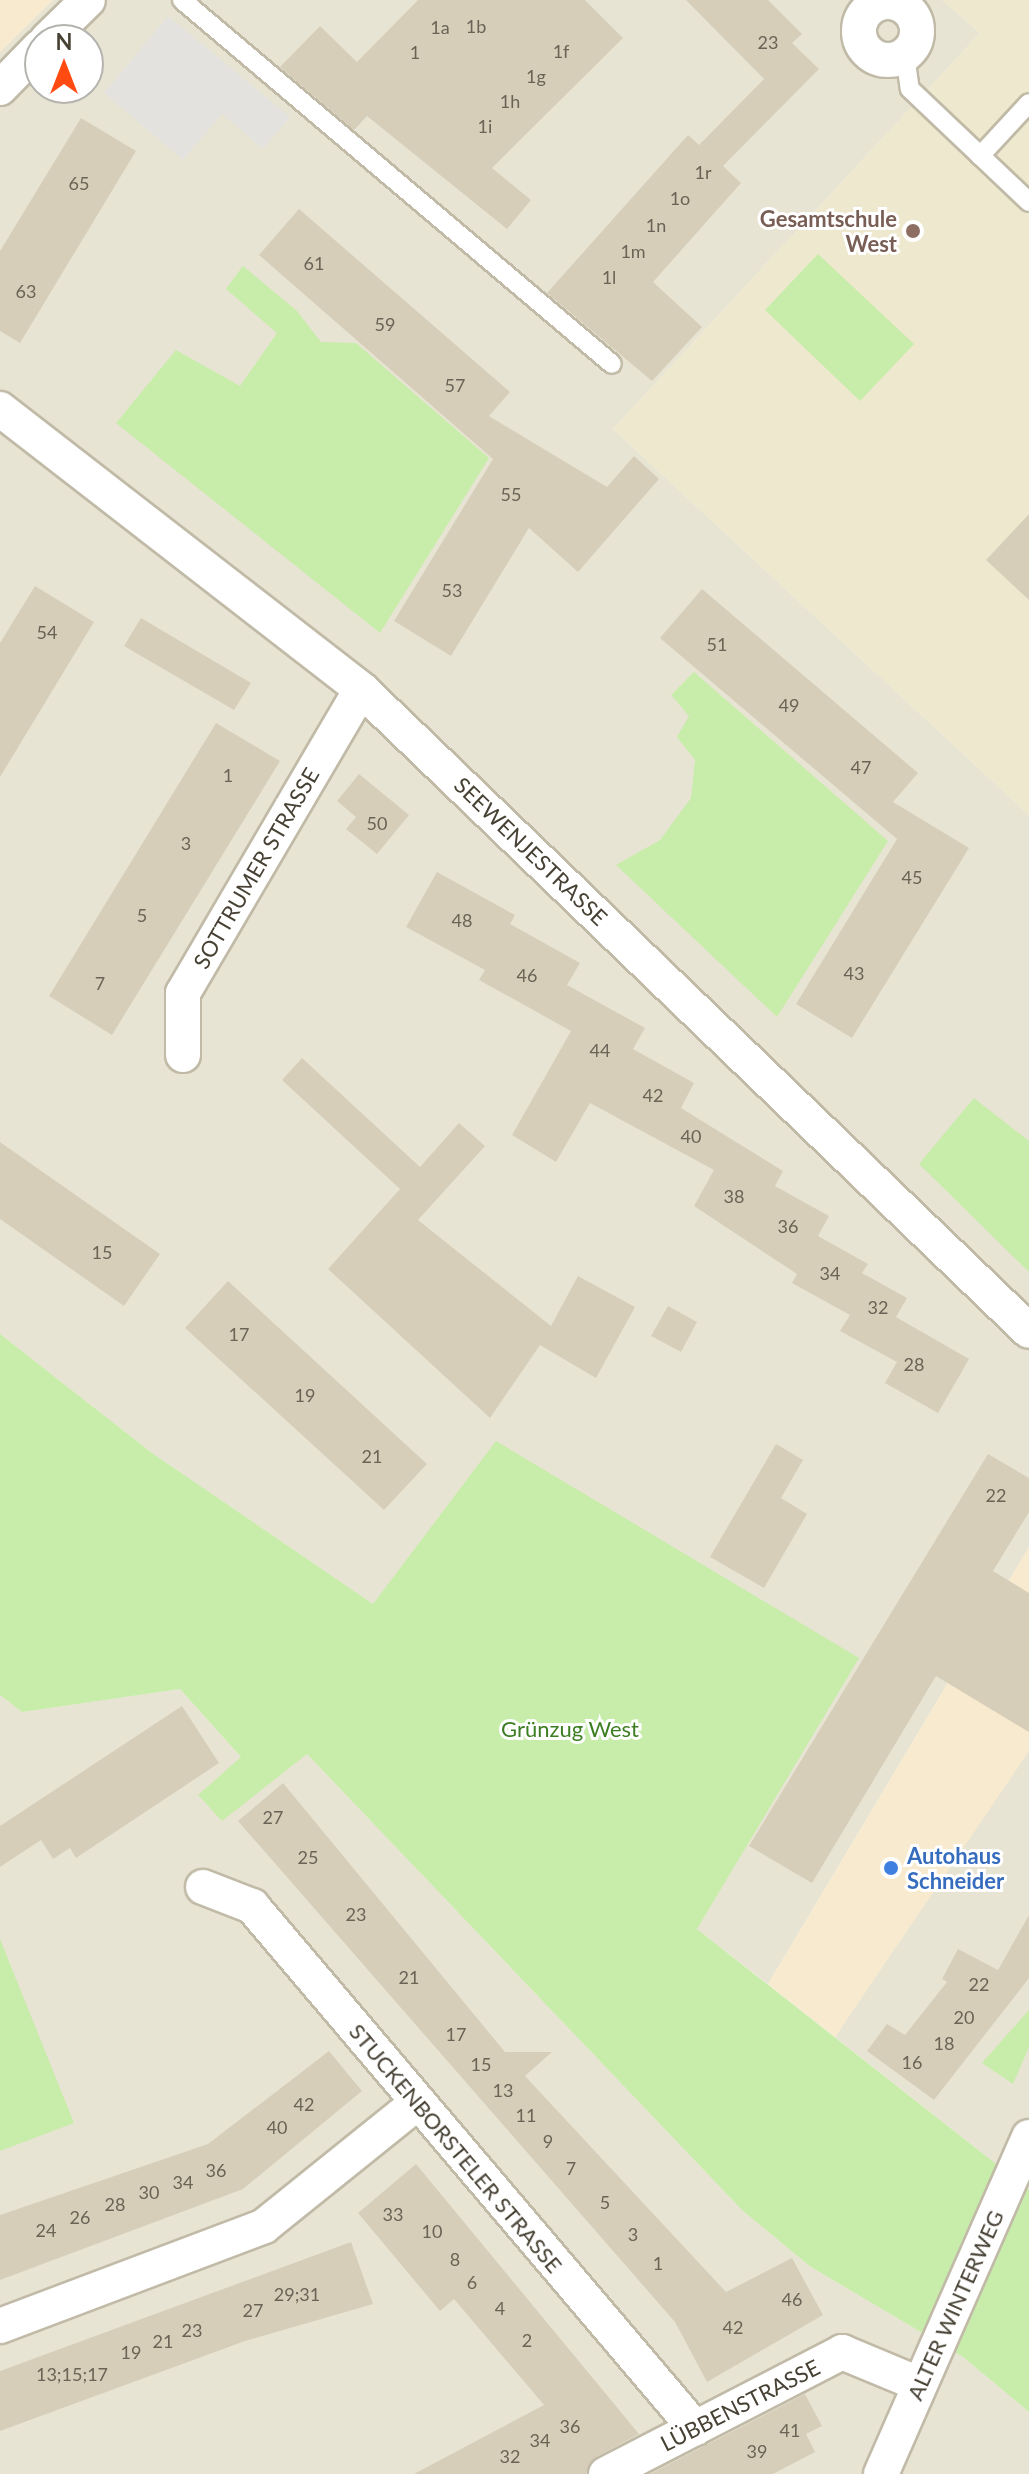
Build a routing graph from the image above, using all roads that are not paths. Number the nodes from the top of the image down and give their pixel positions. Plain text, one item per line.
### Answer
1 (88, 0) edge
2 (182, 0) edge
3 (864, 5) edge
4 (63, 24) edge
5 (905, 55) joint
6 (24, 63) edge
7 (0, 88) edge
8 (1029, 103) edge
9 (980, 156) junction
10 (1029, 202) edge
11 (612, 364) dead end
12 (0, 409) edge
13 (361, 689) junction
14 (183, 1055) dead end
15 (1029, 1331) edge
16 (203, 1887) dead end
17 (417, 2103) junction
18 (1029, 2137) edge
19 (0, 2326) edge
20 (919, 2384) junction
21 (695, 2428) junction
22 (606, 2474) edge
23 (881, 2474) edge

1 - 4 street
2 - 11 lane
3 - 5 street
5 - 9 lane
6 - 7 street
8 - 9 lane
9 - 10 lane
12 - 13 street, SEEWENJESTRASSE
13 - 14 street, SOTTRUMER STRASSE
13 - 15 street, SEEWENJESTRASSE
16 - 17 street, STUCKENBORSTELER STRASSE
17 - 19 street
17 - 21 street, STUCKENBORSTELER STRASSE
18 - 20 street, ALTER WINTERWEG
20 - 21 street, LÜBBENSTRASSE
20 - 23 street, ALTER WINTERWEG
21 - 22 street, LÜBBENSTRASSE

